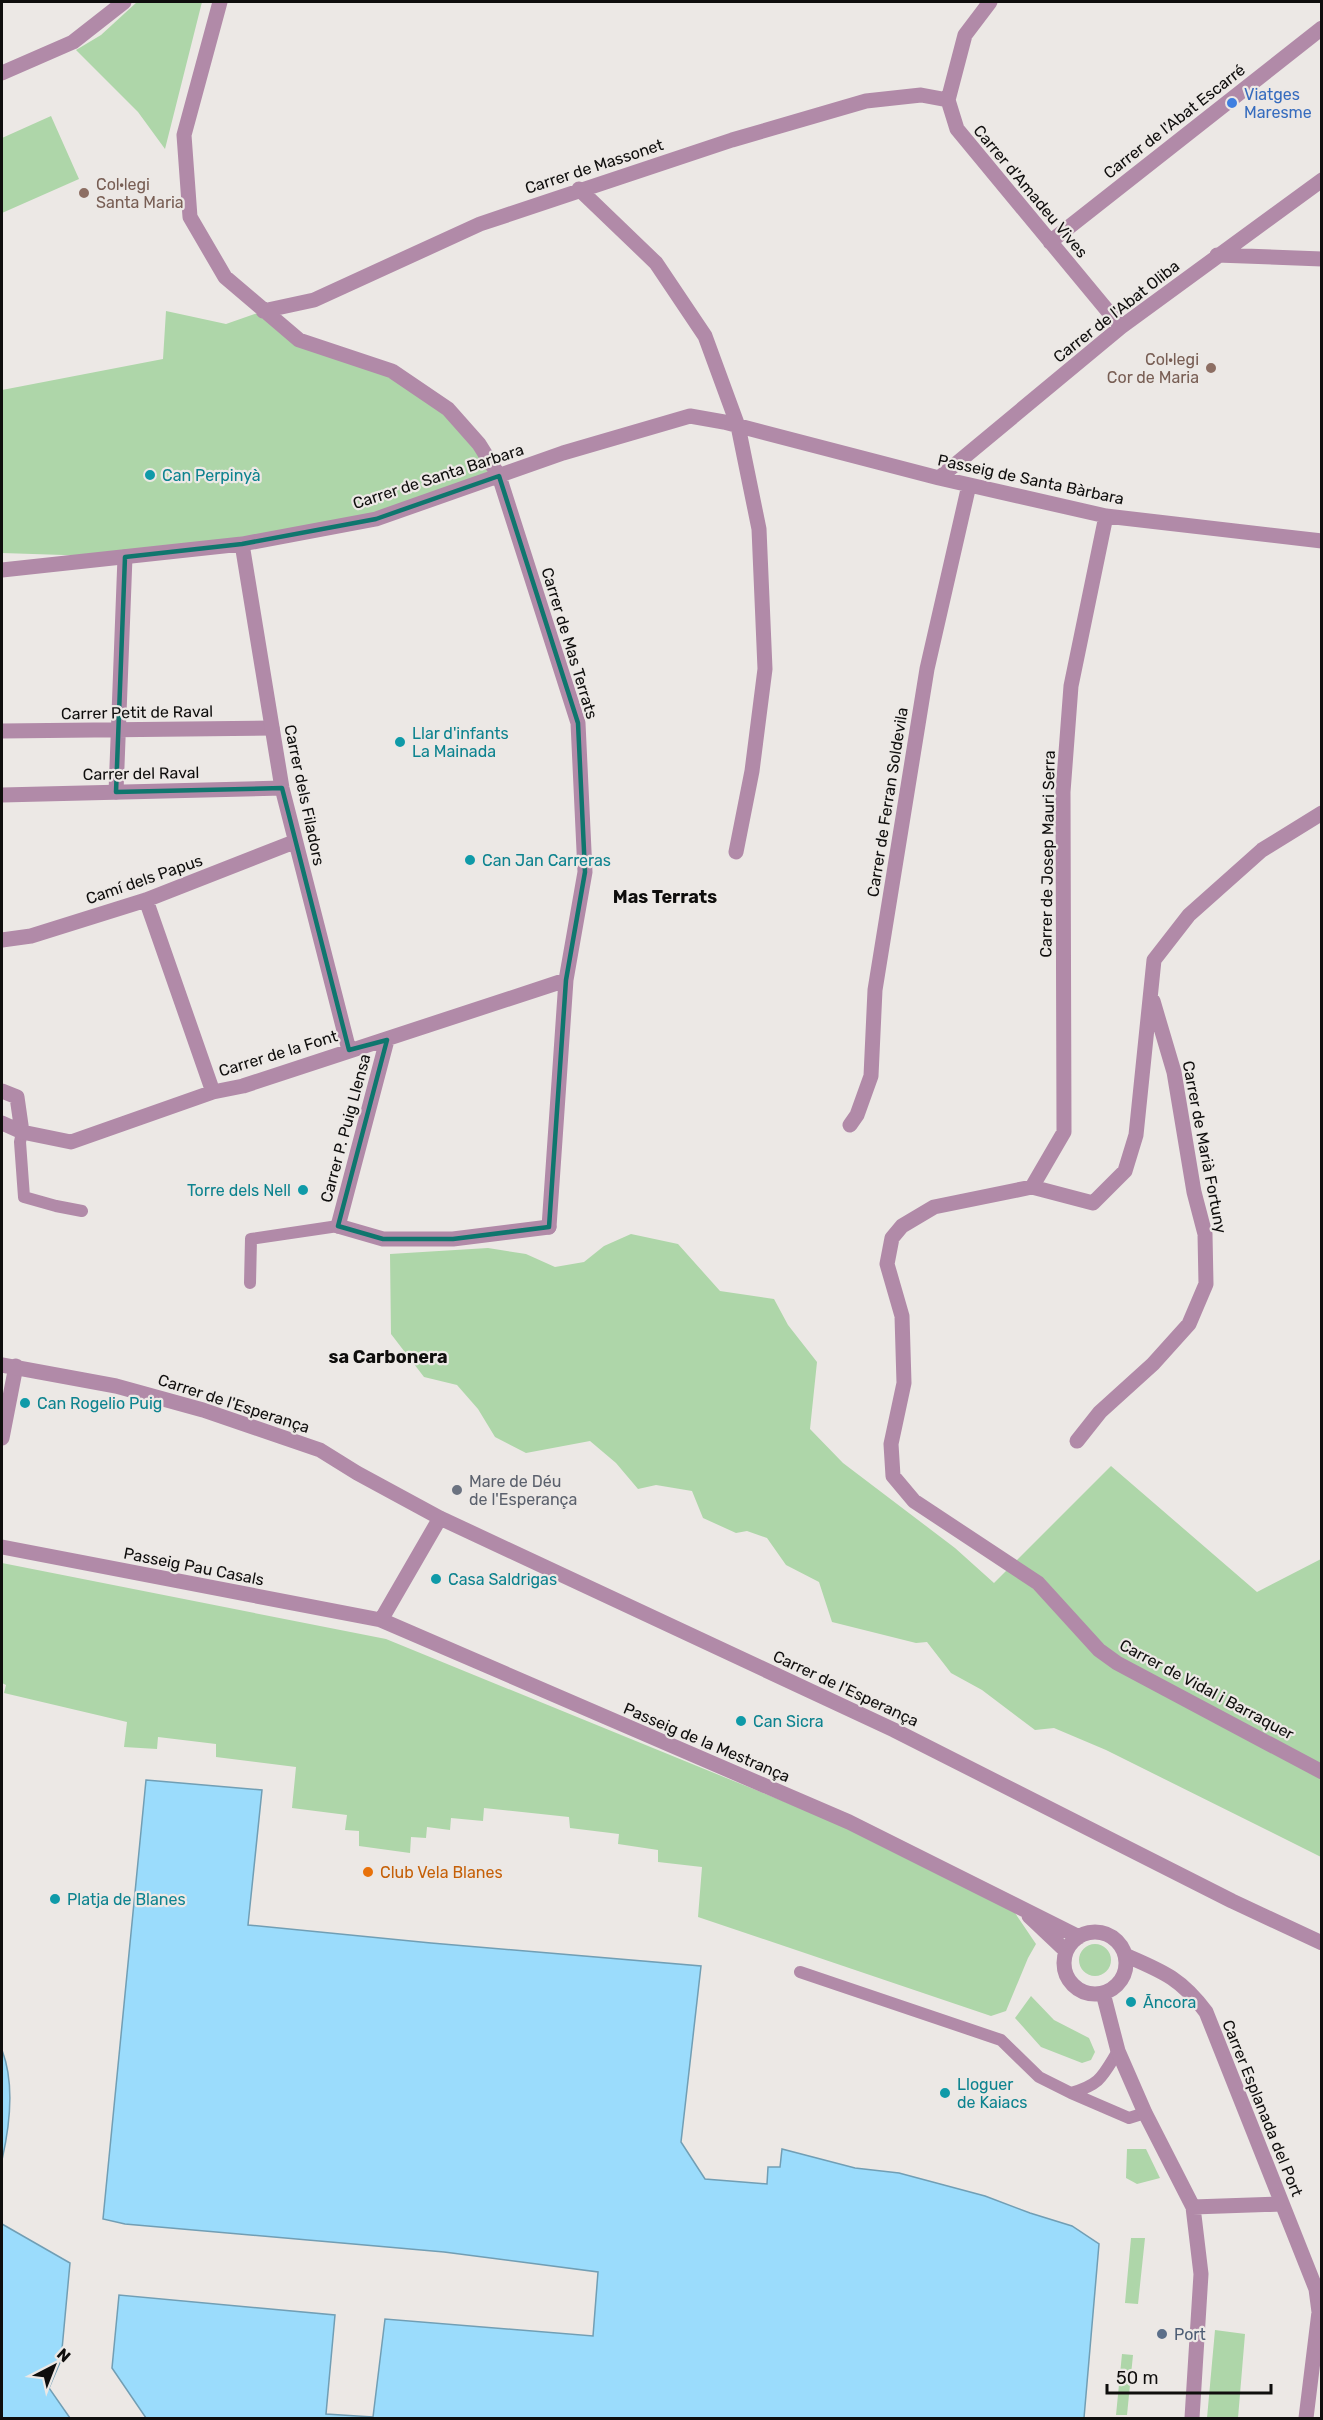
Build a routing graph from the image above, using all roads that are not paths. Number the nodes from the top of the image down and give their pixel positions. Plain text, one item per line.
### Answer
1 (124, 2) edge
2 (220, 2) edge
3 (990, 2) edge
4 (1322, 28) edge
5 (2, 73) edge
6 (948, 100) junction
7 (1322, 180) edge
8 (579, 189) junction
9 (1050, 242) junction
10 (1217, 255) junction
11 (1322, 259) edge
12 (262, 311) junction
13 (1121, 327) junction
14 (738, 426) junction
15 (499, 476) junction
16 (939, 478) junction
17 (969, 485) junction
18 (1106, 516) junction
19 (1322, 541) edge
20 (242, 544) junction
21 (125, 557) junction
22 (2, 570) edge
23 (272, 728) junction
24 (2, 731) edge
25 (119, 731) junction
26 (282, 788) junction
27 (116, 792) junction
28 (2, 795) edge
29 (1322, 813) edge
30 (294, 842) junction
31 (736, 852) dead end
32 (146, 900) junction
33 (2, 940) edge
34 (566, 980) junction
35 (1151, 993) junction
36 (387, 1040) junction
37 (349, 1050) junction
38 (2, 1091) edge
39 (213, 1092) junction
40 (2, 1123) edge
41 (849, 1125) dead end
42 (22, 1132) junction
43 (1032, 1187) junction
44 (82, 1211) dead end
45 (338, 1226) junction
46 (250, 1283) dead end
47 (9, 1366) edge
48 (2, 1438) edge
49 (1077, 1441) dead end
50 (441, 1518) junction
51 (2, 1547) edge
52 (381, 1620) junction
53 (1322, 1772) edge
54 (1016, 1904) junction
55 (1079, 1936) junction
56 (1322, 1943) edge
57 (1066, 1951) junction
58 (1125, 1955) junction
59 (800, 1972) dead end
60 (1103, 1993) junction
61 (1118, 2052) junction
62 (1071, 2093) junction
63 (1145, 2113) junction
64 (1282, 2204) junction
65 (1193, 2207) junction
66 (1320, 2314) edge
67 (1192, 2418) edge
68 (1306, 2418) edge

1 - 5 street
2 - 12 street, Carrer de Mas Terrats
3 - 6 street
4 - 9 street, Carrer de l'Abat Escarré
6 - 8 street, Carrer de Massonet
6 - 9 street, Carrer d'Amadeu Vives
7 - 10 street, Carrer de l'Abat Oliba
8 - 12 street, Carrer de Massonet
8 - 14 street
9 - 13 street, Carrer d'Amadeu Vives
10 - 11 street
10 - 13 street, Carrer de l'Abat Oliba
12 - 15 street, Carrer de Mas Terrats
13 - 16 street, Carrer de l'Abat Oliba
14 - 15 street, Carrer de Santa Barbara
14 - 16 street, Passeig de Santa Bàrbara
14 - 31 street
15 - 20 street, Carrer de Santa Barbara
15 - 34 street, Carrer de Mas Terrats
16 - 17 street, Passeig de Santa Bàrbara
17 - 18 street, Passeig de Santa Bàrbara
17 - 41 street, Carrer de Ferran Soldevila
18 - 19 street, Passeig de Santa Bàrbara
18 - 43 street, Carrer de Josep Mauri Serra
20 - 21 street, Carrer de Santa Barbara
20 - 23 street, Carrer dels Filadors
21 - 22 street, Carrer de Santa Barbara
21 - 25 street
23 - 25 street, Carrer Petit de Raval
23 - 26 street, Carrer dels Filadors
24 - 25 street, Carrer Petit de Raval
25 - 27 street
26 - 27 street, Carrer del Raval
26 - 30 street, Carrer dels Filadors
27 - 28 street, Carrer del Raval
29 - 35 street, Carrer de Vidal i Barraquer
30 - 32 street, Camí dels Papus
30 - 37 street, Carrer dels Filadors
32 - 33 street, Camí dels Papus
32 - 39 street
34 - 36 street, Carrer de la Font
34 - 45 street, Carrer de Mas Terrats
35 - 43 street, Carrer de Vidal i Barraquer
35 - 49 street, Carrer de Marià Fortuny
36 - 37 street, Carrer de la Font
36 - 45 street, Carrer P. Puig Llensa
37 - 39 street, Carrer de la Font
38 - 42 street
39 - 42 street, Carrer de la Font
40 - 42 street, Carrer de la Font
42 - 44 lane
43 - 53 street, Carrer de Vidal i Barraquer
45 - 46 lane
47 - 48 street
47 - 50 street, Carrer de l'Esperança
50 - 52 street
50 - 56 street, Carrer de l'Esperança
51 - 52 street, Passeig Pau Casals
52 - 54 street, Passeig de la Mestrança
54 - 55 street, Passeig de la Mestrança
54 - 57 street, Passeig de la Mestrança
55 - 57 street
55 - 58 street
57 - 60 street
58 - 60 street
58 - 64 street, Carrer Esplanada del Port
59 - 62 lane
60 - 61 street
61 - 62 lane
61 - 63 street
62 - 63 lane
63 - 65 street
64 - 65 street
64 - 66 street, Carrer Esplanada del Port
65 - 67 street
66 - 68 street, Carrer Esplanada del Port

